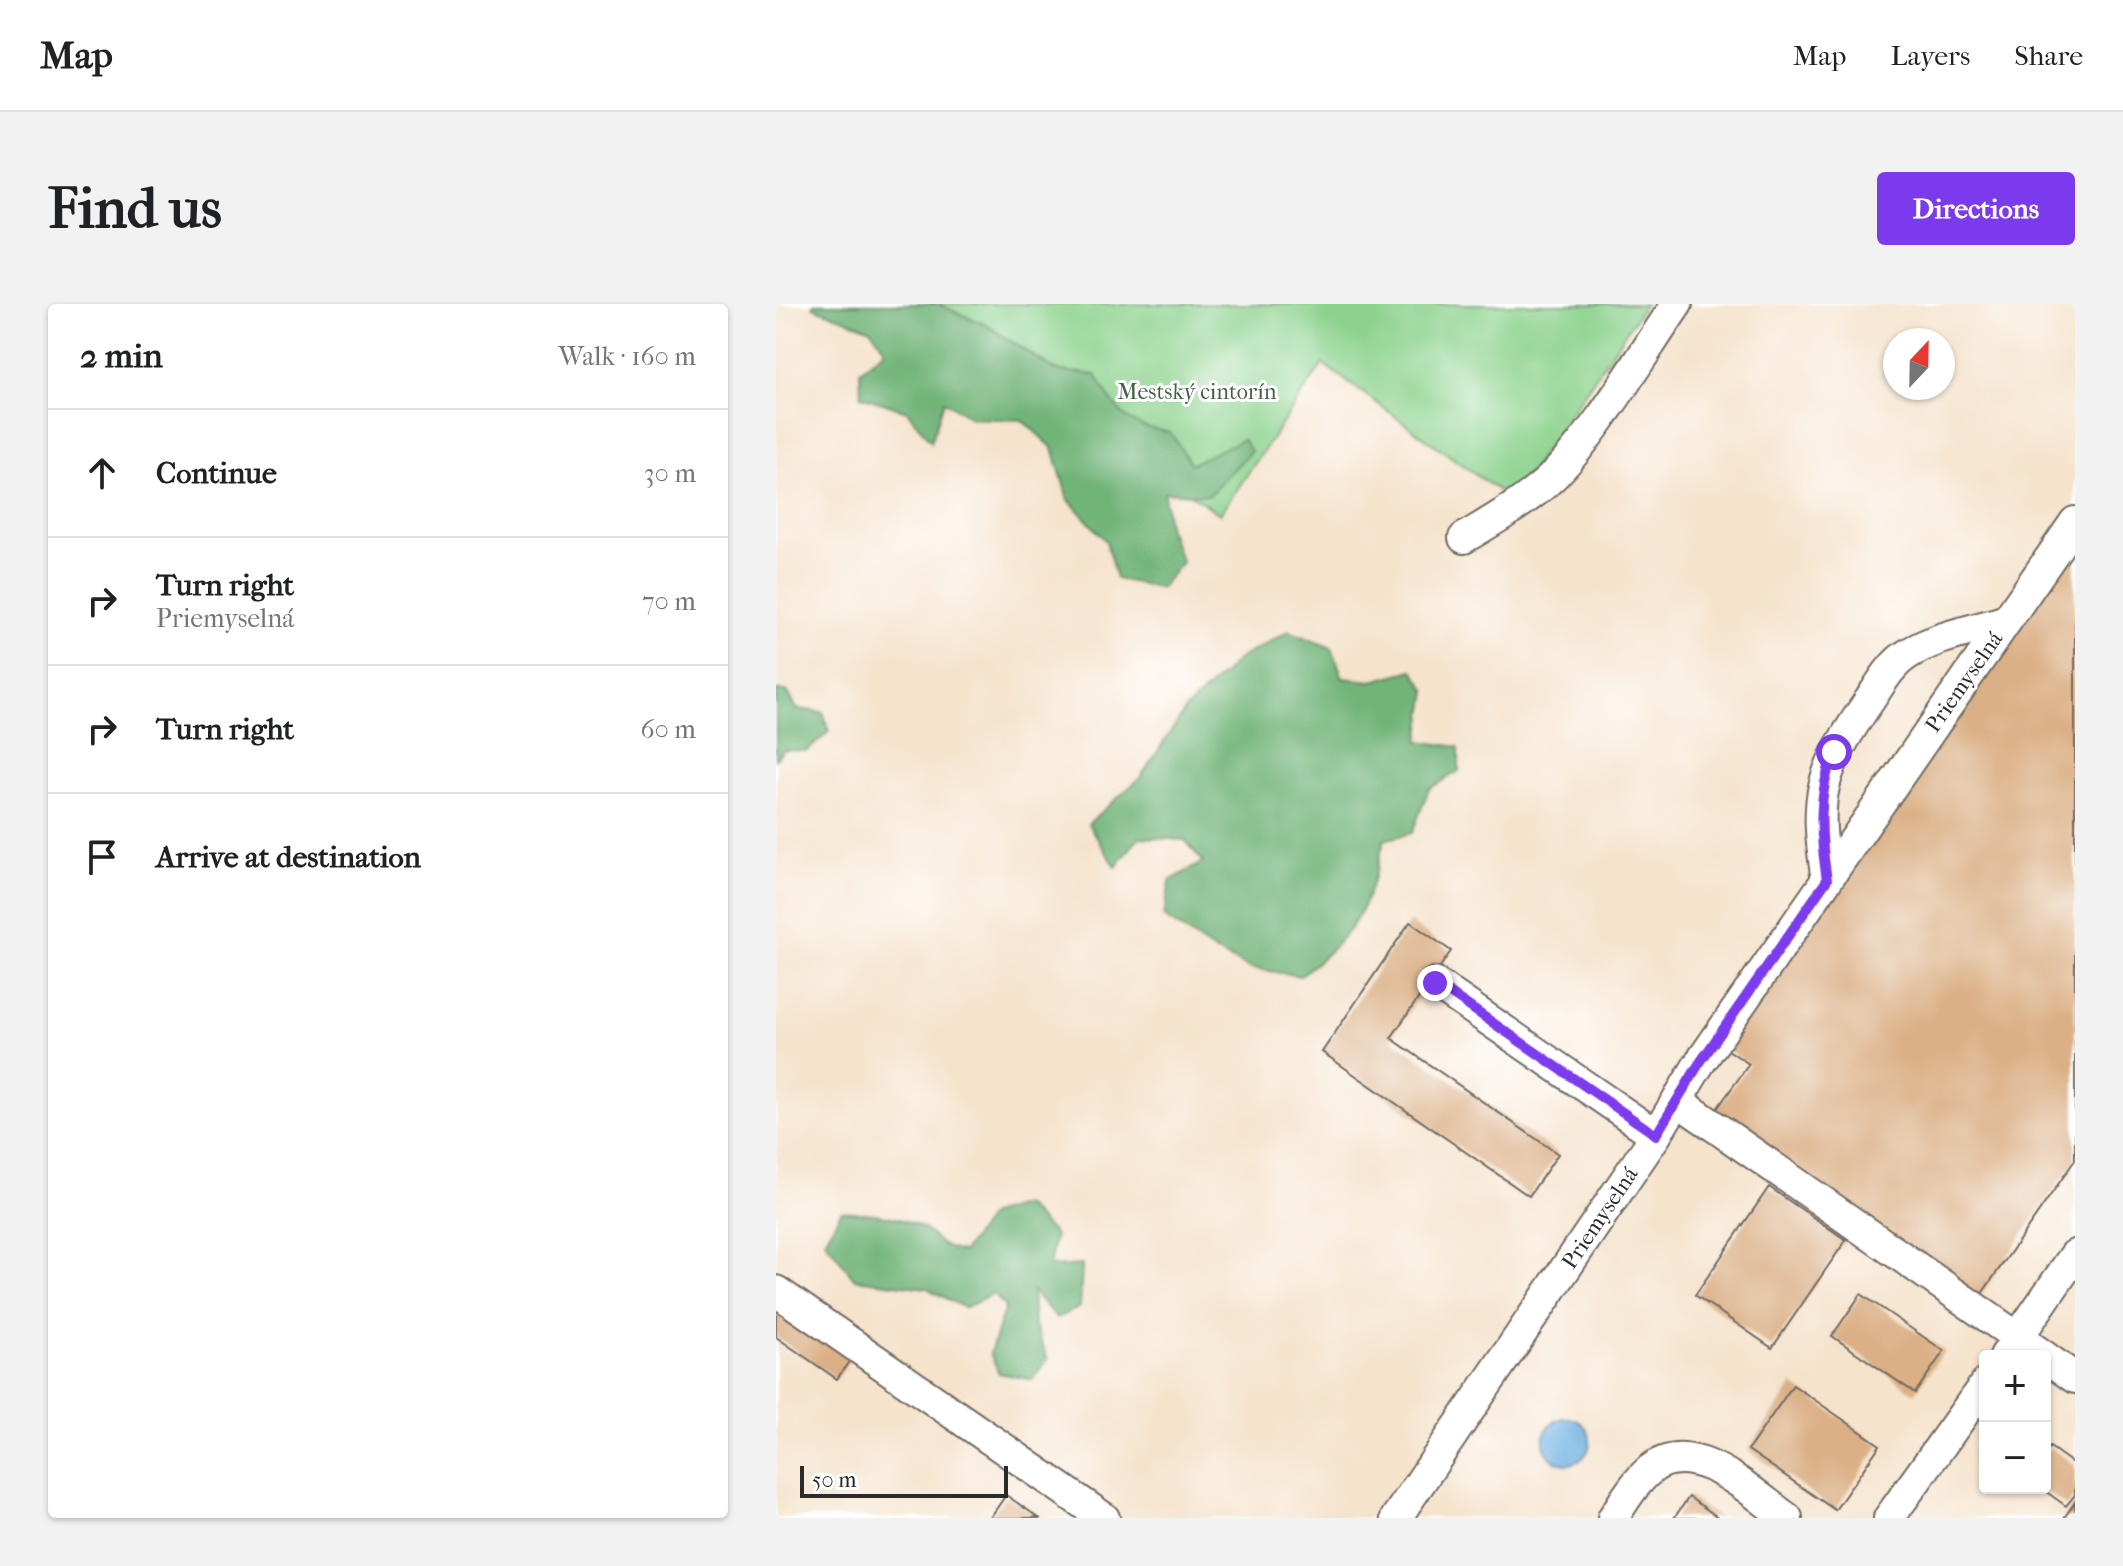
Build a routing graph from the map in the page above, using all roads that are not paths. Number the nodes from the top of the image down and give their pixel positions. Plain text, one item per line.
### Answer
1 (1677, 304) edge
2 (2075, 522) edge
3 (1464, 538) dead end
4 (2007, 620) junction
5 (1827, 880) junction
6 (1435, 983) dead end
7 (1678, 1101) junction
8 (1656, 1135) junction
9 (2075, 1255) edge
10 (776, 1291) edge
11 (2011, 1347) edge
12 (2051, 1360) edge
13 (2075, 1378) edge
14 (1979, 1392) edge
15 (1104, 1518) edge
16 (1396, 1518) edge
17 (1613, 1518) edge
18 (1787, 1518) edge
19 (1889, 1518) edge

1 - 3 street
2 - 4 street, Priemyselná
4 - 5 street, Priemyselná
4 - 5 street
5 - 7 street, Priemyselná
6 - 8 street
7 - 8 street, Priemyselná
7 - 11 street
8 - 16 street, Priemyselná
9 - 11 street
10 - 15 street
12 - 13 street
14 - 19 street
17 - 18 street

